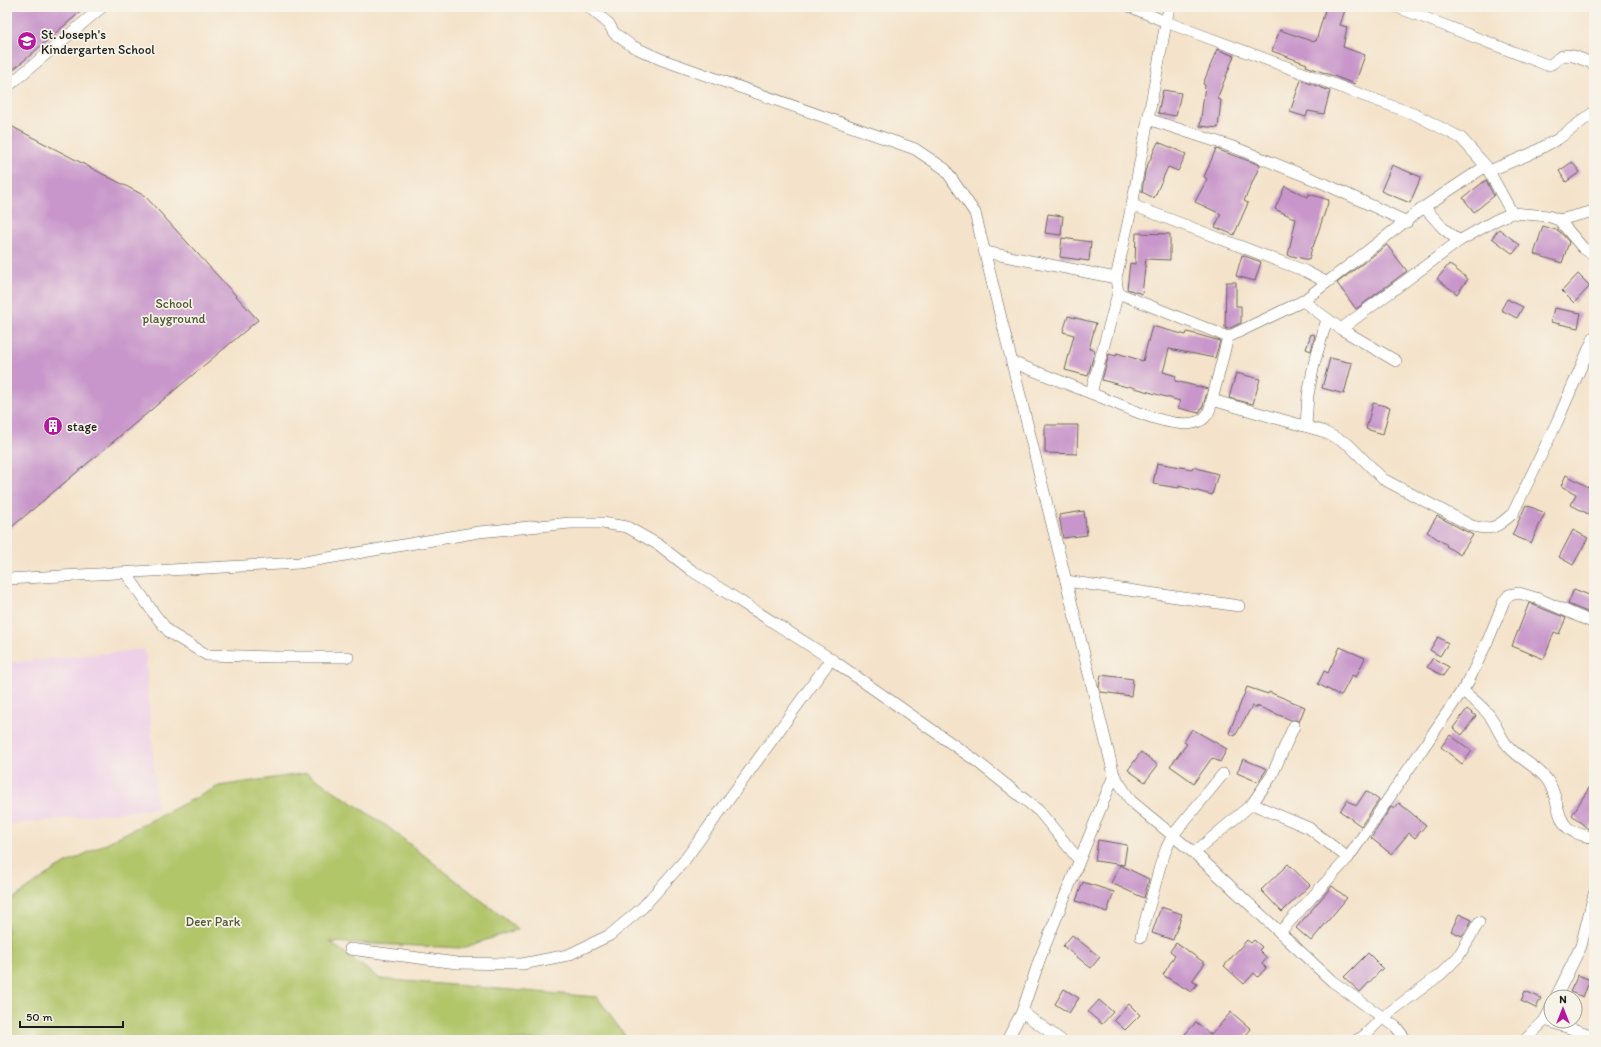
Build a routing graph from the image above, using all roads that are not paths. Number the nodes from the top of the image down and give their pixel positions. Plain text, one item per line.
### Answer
1 (102, 7) edge
2 (589, 7) edge
3 (1131, 7) edge
4 (1169, 7) edge
5 (1397, 7) edge
6 (1166, 22) junction
7 (1594, 64) edge
8 (7, 87) edge
9 (1594, 112) edge
10 (1148, 119) junction
11 (1487, 168) junction
12 (1132, 205) junction
13 (1424, 207) junction
14 (1594, 210) edge
15 (1512, 213) junction
16 (1559, 220) junction
17 (1406, 222) junction
18 (1459, 241) junction
19 (985, 252) junction
20 (1594, 255) edge
21 (1116, 278) junction
22 (1326, 282) junction
23 (1118, 293) junction
24 (1303, 301) junction
25 (1327, 319) junction
26 (1341, 329) junction
27 (1228, 337) junction
28 (1594, 337) edge
29 (1012, 362) junction
30 (1396, 362) dead end
31 (1091, 393) junction
32 (1212, 400) junction
33 (1306, 426) junction
34 (126, 573) junction
35 (7, 579) edge
36 (1066, 582) junction
37 (1239, 606) dead end
38 (1594, 623) edge
39 (348, 658) dead end
40 (831, 659) junction
41 (1462, 690) junction
42 (1294, 726) dead end
43 (1223, 774) dead end
44 (1114, 775) junction
45 (1252, 804) junction
46 (1173, 835) junction
47 (1594, 838) edge
48 (1194, 853) junction
49 (1348, 858) junction
50 (1079, 860) junction
51 (1594, 894) edge
52 (1479, 922) dead end
53 (1280, 932) junction
54 (1141, 937) dead end
55 (350, 949) dead end
56 (1560, 989) edge
57 (1022, 1012) junction
58 (1382, 1018) junction
59 (1543, 1022) edge
60 (1573, 1029) edge
61 (1594, 1036) edge
62 (1007, 1040) edge
63 (1061, 1040) edge
64 (1357, 1040) edge
65 (1406, 1040) edge
66 (1525, 1040) edge

1 - 8 street
2 - 19 street
3 - 6 street
4 - 6 street
5 - 7 street
6 - 10 street
6 - 11 street
9 - 11 street
10 - 12 street
10 - 17 street
11 - 13 street
11 - 15 street
12 - 21 street
12 - 22 street
13 - 17 street
13 - 18 street
14 - 16 street
15 - 16 street
15 - 18 street
16 - 20 street
17 - 22 street
18 - 26 street
19 - 21 street
19 - 29 street
21 - 23 street
22 - 24 street
23 - 27 street
23 - 31 street
24 - 25 street
24 - 27 street
25 - 26 street
25 - 33 street
26 - 30 street
27 - 32 street
28 - 33 street
29 - 31 street
29 - 36 street
31 - 32 street
32 - 33 street
34 - 35 street
34 - 39 street
34 - 40 street
36 - 37 street
36 - 44 street
38 - 41 street
40 - 50 street
40 - 55 street
41 - 47 street
41 - 49 street
42 - 45 street
43 - 46 street
44 - 46 street
44 - 50 street
45 - 48 street
45 - 49 street
46 - 48 street
46 - 54 street
48 - 53 street
49 - 53 street
50 - 57 street
51 - 56 street
52 - 58 street
53 - 58 street
57 - 62 street
57 - 63 street
58 - 64 street
58 - 65 street
59 - 66 street
60 - 61 street

